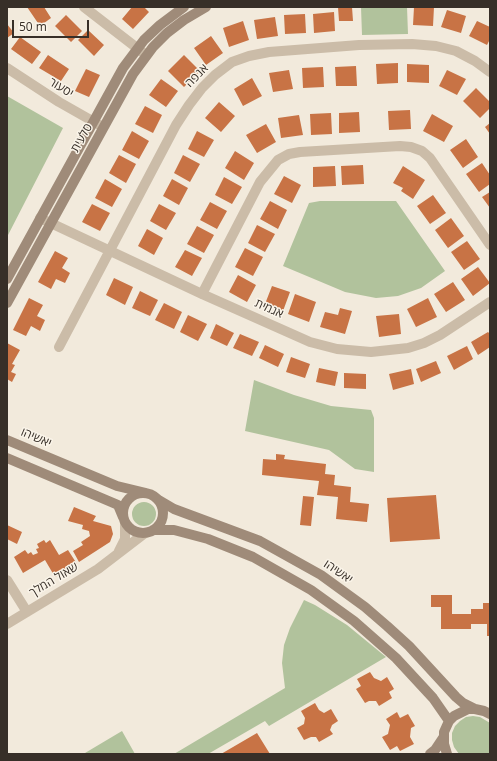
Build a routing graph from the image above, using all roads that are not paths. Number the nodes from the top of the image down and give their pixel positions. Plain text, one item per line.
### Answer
1 (84, 7) edge
2 (184, 7) edge
3 (206, 7) edge
4 (137, 48) junction
5 (146, 55) junction
6 (7, 68) edge
7 (490, 72) edge
8 (94, 121) junction
9 (103, 127) junction
10 (40, 218) junction
11 (51, 223) junction
12 (490, 245) edge
13 (110, 250) junction
14 (7, 279) edge
15 (202, 294) junction
16 (490, 302) edge
17 (7, 303) edge
18 (59, 347) dead end
19 (7, 440) edge
20 (7, 458) edge
21 (146, 494) junction
22 (157, 500) junction
23 (124, 520) junction
24 (149, 532) junction
25 (114, 558) junction
26 (7, 580) edge
27 (27, 612) junction
28 (7, 624) edge
29 (485, 711) edge
30 (449, 721) junction
31 (443, 738) junction
32 (430, 754) edge
33 (447, 754) edge

1 - 4 street
2 - 4 street, סלעית
3 - 5 street, סלעית
4 - 5 street
4 - 8 street, סלעית
5 - 9 street, סלעית
6 - 8 street, יסעור
7 - 13 street, אנפה
8 - 9 street, יסעור
8 - 10 street, סלעית
9 - 11 street, סלעית
10 - 11 street, אגמית
10 - 14 street, סלעית
11 - 13 street, אגמית
11 - 17 street, סלעית
12 - 15 street
13 - 15 street, אגמית
13 - 18 street, אנפה
15 - 16 street, אגמית
19 - 21 street, יאשיהו
20 - 23 street
21 - 22 street
21 - 23 street
22 - 24 street
22 - 29 street, יאשיהו
23 - 24 street
23 - 25 street, שאול המלך
24 - 25 street, שאול המלך
24 - 30 street
25 - 27 street, שאול המלך
26 - 27 street
27 - 28 street, שאול המלך
29 - 30 street
30 - 31 street
31 - 32 street
31 - 33 street

